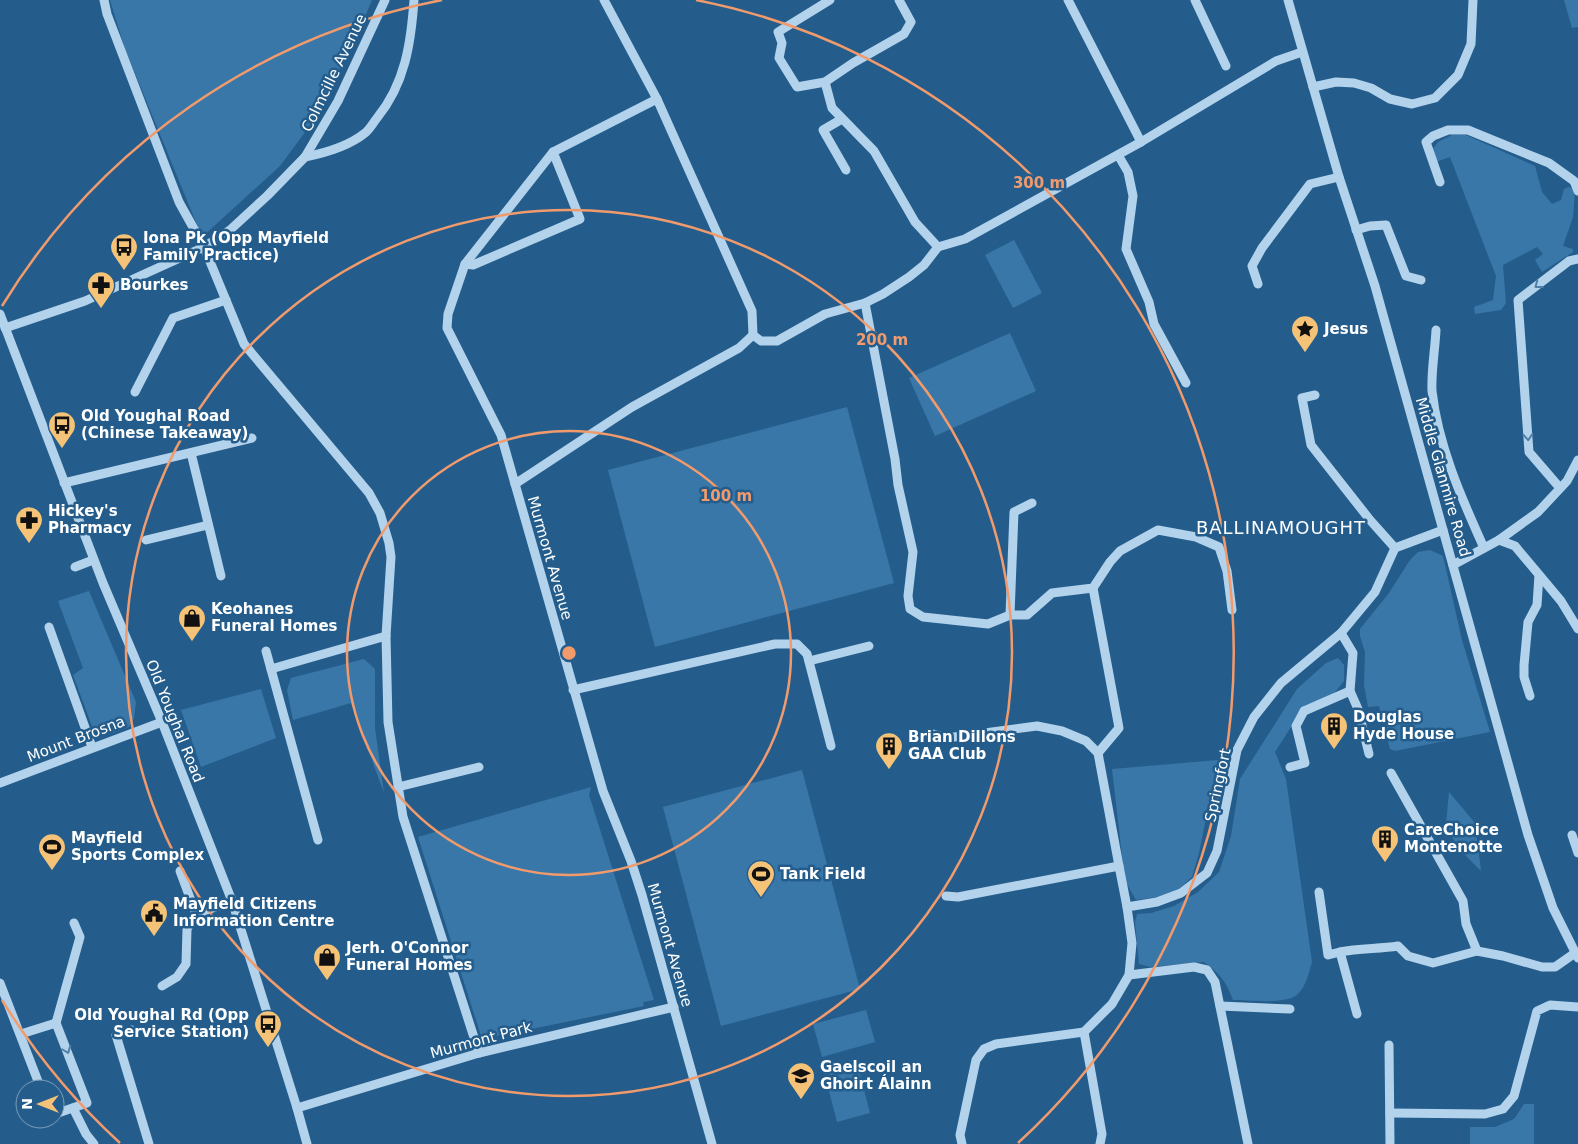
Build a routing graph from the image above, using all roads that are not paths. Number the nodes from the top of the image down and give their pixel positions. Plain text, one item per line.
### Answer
1 (104, 0) edge
2 (385, 0) edge
3 (414, 0) edge
4 (604, 0) edge
5 (830, 0) edge
6 (899, 0) edge
7 (1068, 0) edge
8 (1195, 0) edge
9 (1288, 0) edge
10 (1473, 0) edge
11 (1302, 52) junction
12 (1226, 66) dead end
13 (825, 82) junction
14 (1313, 87) junction
15 (657, 99) junction
16 (842, 119) junction
17 (1141, 142) junction
18 (553, 152) junction
19 (1118, 155) junction
20 (305, 157) junction
21 (846, 170) dead end
22 (1339, 177) junction
23 (1440, 182) dead end
24 (1578, 191) edge
25 (1356, 230) junction
26 (204, 247) junction
27 (938, 247) junction
28 (1578, 259) edge
29 (465, 264) junction
30 (1421, 280) dead end
31 (1258, 284) dead end
32 (226, 300) junction
33 (865, 303) junction
34 (0, 314) edge
35 (5, 328) junction
36 (1436, 330) dead end
37 (753, 335) junction
38 (1186, 383) dead end
39 (135, 392) dead end
40 (1315, 395) dead end
41 (252, 438) dead end
42 (191, 453) junction
43 (1578, 460) edge
44 (64, 483) junction
45 (515, 484) junction
46 (1560, 488) junction
47 (1032, 504) dead end
48 (208, 526) junction
49 (1443, 530) junction
50 (146, 540) dead end
51 (1499, 540) junction
52 (1395, 548) junction
53 (1484, 548) junction
54 (94, 560) junction
55 (1453, 565) junction
56 (75, 567) dead end
57 (1539, 575) junction
58 (221, 576) dead end
59 (1093, 588) junction
60 (1232, 610) dead end
61 (1010, 615) junction
62 (49, 626) dead end
63 (1578, 629) edge
64 (1341, 633) junction
65 (386, 636) junction
66 (869, 646) dead end
67 (266, 651) dead end
68 (809, 661) junction
69 (271, 669) junction
70 (574, 690) junction
71 (1350, 691) junction
72 (1530, 696) dead end
73 (162, 722) junction
74 (934, 734) dead end
75 (831, 746) dead end
76 (92, 747) junction
77 (1098, 753) junction
78 (1369, 754) dead end
79 (478, 767) dead end
80 (1290, 767) dead end
81 (1391, 773) dead end
82 (0, 783) edge
83 (398, 787) junction
84 (1572, 835) dead end
85 (318, 840) dead end
86 (1578, 853) edge
87 (1119, 866) junction
88 (180, 871) dead end
89 (1319, 892) dead end
90 (946, 896) dead end
91 (232, 901) junction
92 (1127, 907) junction
93 (196, 914) junction
94 (74, 924) dead end
95 (1477, 951) junction
96 (1340, 952) junction
97 (1577, 956) edge
98 (1129, 975) junction
99 (0, 983) edge
100 (162, 986) dead end
101 (1220, 1006) junction
102 (674, 1007) junction
103 (1578, 1007) edge
104 (1290, 1009) dead end
105 (1356, 1014) dead end
106 (56, 1023) junction
107 (132, 1030) dead end
108 (1084, 1032) junction
109 (21, 1034) junction
110 (1389, 1045) dead end
111 (479, 1053) junction
112 (37, 1079) edge
113 (74, 1108) junction
114 (297, 1108) junction
115 (65, 1111) edge
116 (1390, 1113) junction
117 (94, 1144) edge
118 (150, 1144) edge
119 (307, 1144) edge
120 (712, 1144) edge
121 (962, 1144) edge
122 (1100, 1144) edge
123 (1248, 1144) edge
124 (1390, 1144) edge

1 - 26 street
2 - 20 street, Colmcille Avenue
3 - 20 street, Colmcille Avenue
4 - 15 street
5 - 13 street
6 - 13 street
7 - 17 street
8 - 12 street
9 - 11 street, Middle Glanmire Road
10 - 14 street
11 - 14 street, Middle Glanmire Road
11 - 17 street
13 - 16 street
14 - 22 street, Middle Glanmire Road
15 - 18 street, Murmont Avenue
15 - 37 street
16 - 21 street
16 - 27 street
17 - 19 street
18 - 29 street, Murmont Avenue
18 - 29 street
19 - 27 street
19 - 38 street
20 - 26 street, Colmcille Avenue
22 - 25 street, Middle Glanmire Road
22 - 31 street
23 - 24 street
25 - 30 street
25 - 49 street, Middle Glanmire Road
26 - 32 street
26 - 35 street, Colmcille Avenue
27 - 33 street
28 -> 46 street
29 - 45 street, Murmont Avenue
32 - 39 street
32 - 65 street
33 - 37 street
33 - 61 street
34 - 35 street, Old Youghal Road
35 - 44 street, Old Youghal Road
36 - 53 street
37 - 45 street
40 - 52 street
41 - 42 street
42 - 44 street
42 - 48 street
43 - 46 street
44 - 54 street, Old Youghal Road
45 - 70 street, Murmont Avenue
46 - 51 street
47 - 61 street
48 - 50 street
48 - 58 street
49 - 52 street
49 - 55 street, Middle Glanmire Road
51 - 53 street
51 - 57 street
52 - 64 street, Springfort
53 - 55 street
54 - 56 street
54 - 73 street, Old Youghal Road
55 - 97 street, Middle Glanmire Road
57 - 63 street
57 - 72 street
59 - 60 street
59 - 61 street
59 - 77 street
62 - 76 street
64 - 71 street
64 - 92 street, Springfort
65 - 69 street
65 - 83 street
66 - 68 street
67 - 69 street
68 - 70 street
68 - 75 street
69 - 85 street
70 - 102 street, Murmont Avenue
71 - 78 street
71 - 80 street
73 - 76 street, Mount Brosna
73 - 91 street, Old Youghal Road
74 - 77 street
76 - 82 street, Mount Brosna
77 - 87 street
79 - 83 street
81 - 95 street
83 - 111 street
84 - 86 street
87 - 90 street
87 - 92 street
88 - 93 street
89 - 96 street
91 - 93 street
91 - 114 street, Old Youghal Road
92 - 98 street
93 - 100 street
94 - 106 street
95 - 96 street
95 - 97 street
96 - 105 street
98 - 101 street
98 - 108 street
99 - 109 street
101 - 104 street
101 - 123 street
102 - 111 street, Murmont Park
102 - 120 street, Murmont Avenue
103 - 116 street
106 - 109 street
106 -> 113 street
107 - 118 street
108 - 121 street
108 - 122 street
109 - 112 street
110 - 116 street
111 - 114 street, Murmont Park
113 - 115 street
113 - 117 street
114 - 119 street, Old Youghal Road
116 - 124 street

